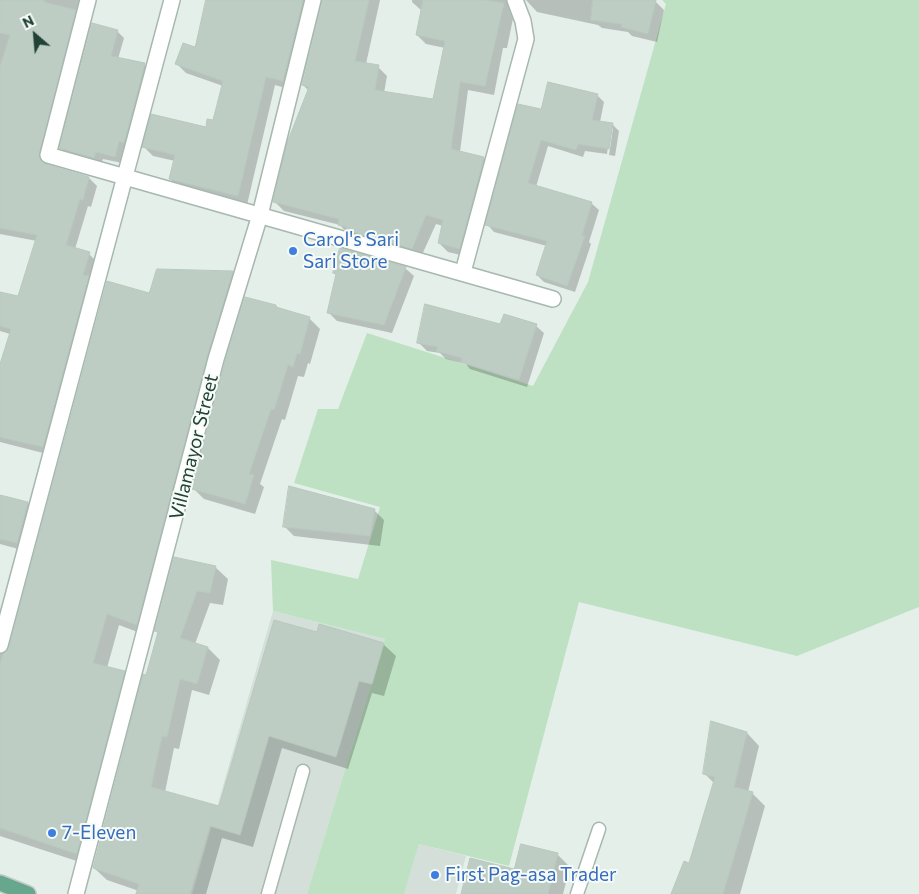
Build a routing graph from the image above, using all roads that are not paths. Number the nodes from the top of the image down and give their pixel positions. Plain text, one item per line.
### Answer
1 (88, 0) edge
2 (172, 0) edge
3 (313, 0) edge
4 (515, 0) edge
5 (125, 176) junction
6 (260, 215) junction
7 (463, 272) junction
8 (553, 299) dead end
9 (0, 645) edge
10 (303, 771) dead end
11 (599, 829) dead end
12 (0, 883) edge
13 (28, 894) edge
14 (76, 894) edge
15 (268, 894) edge
16 (577, 894) edge

1 - 5 street
2 - 5 street
3 - 6 street, Villamayor Street
4 - 7 street
5 - 6 street
5 - 9 street
6 - 7 street
6 - 14 street, Villamayor Street
7 - 8 street
10 - 15 lane
11 - 16 lane
12 - 13 main road

